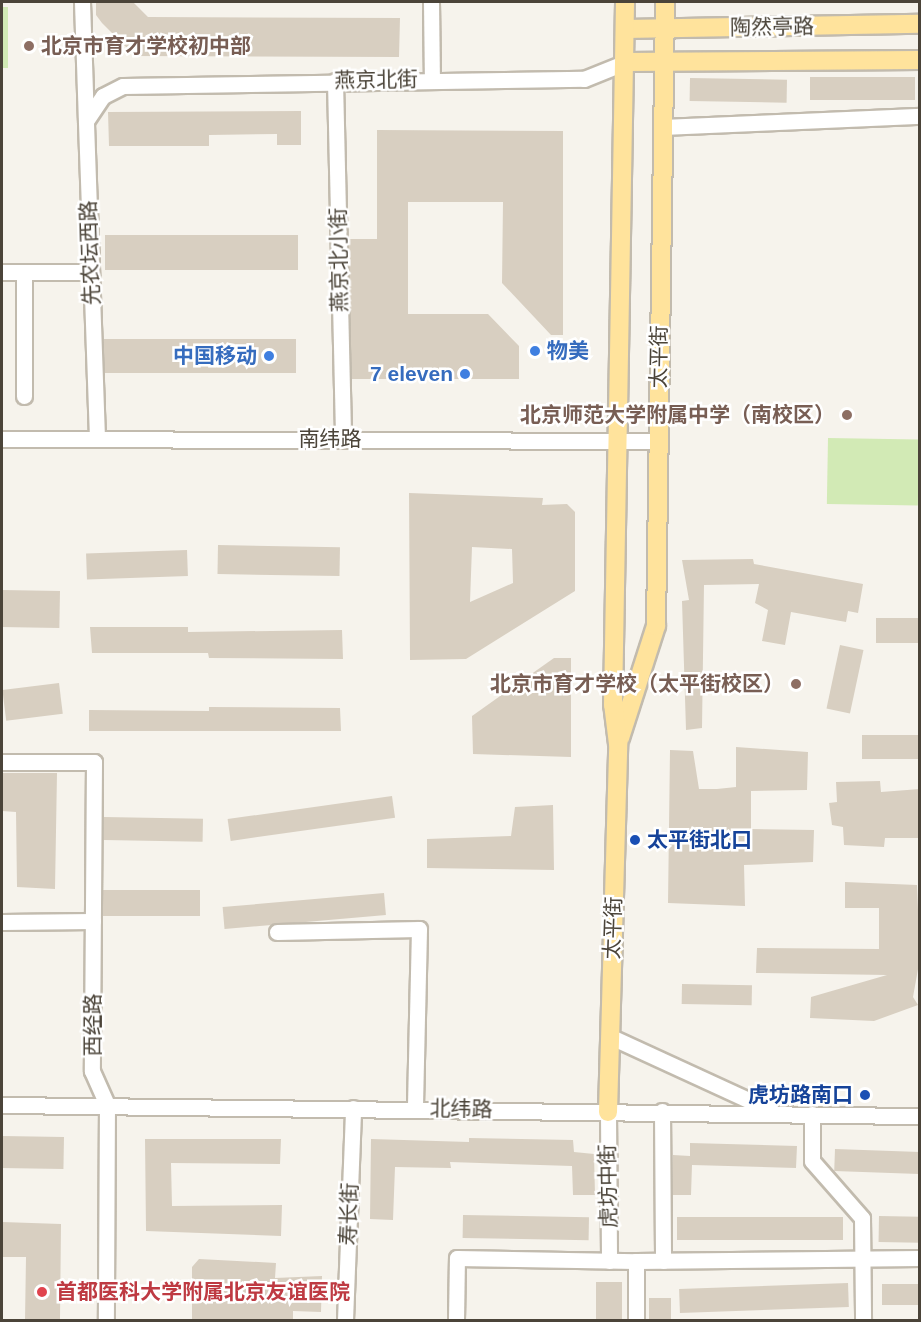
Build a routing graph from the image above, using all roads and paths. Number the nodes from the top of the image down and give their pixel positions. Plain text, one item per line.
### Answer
1 (82, 2) edge
2 (431, 2) edge
3 (625, 2) edge
4 (665, 2) edge
5 (920, 24) edge
6 (665, 28) junction
7 (625, 29) junction
8 (920, 60) edge
9 (626, 62) junction
10 (665, 62) junction
11 (432, 79) junction
12 (334, 81) junction
13 (920, 116) edge
14 (86, 121) junction
15 (664, 127) junction
16 (2, 272) edge
17 (24, 272) junction
18 (90, 272) junction
19 (24, 396) dead end
20 (97, 438) junction
21 (2, 439) edge
22 (343, 440) junction
23 (621, 441) junction
24 (658, 441) junction
25 (618, 744) junction
26 (2, 762) edge
27 (93, 921) junction
28 (2, 922) edge
29 (277, 932) dead end
30 (609, 1036) junction
31 (107, 1104) junction
32 (2, 1105) edge
33 (353, 1108) junction
34 (415, 1108) junction
35 (662, 1111) junction
36 (608, 1112) junction
37 (778, 1113) junction
38 (812, 1114) junction
39 (920, 1116) edge
40 (920, 1258) edge
41 (864, 1259) junction
42 (609, 1261) junction
43 (636, 1261) junction
44 (663, 1261) junction
45 (106, 1320) edge
46 (345, 1320) edge
47 (456, 1320) edge
48 (636, 1320) edge
49 (863, 1320) edge

1 - 14 street, 先农坛西路
2 - 11 street
3 - 7 main road, 太平街
4 - 6 main road, 太平街
5 - 6 main road, 陶然亭路
6 - 7 main road, 陶然亭路
6 - 10 main road, 太平街
7 - 9 main road, 太平街
8 - 10 main road, 陶然亭路
9 - 10 main road, 陶然亭路
9 - 11 street, 燕京北街
9 - 23 main road, 太平街
10 - 15 main road, 太平街
11 - 12 street, 燕京北街
12 - 14 street, 燕京北街
12 - 22 street, 燕京北小街
13 - 15 street
14 - 18 street, 先农坛西路
15 - 24 main road, 太平街
16 - 17 street
17 - 18 street
17 - 19 street
18 - 20 street, 先农坛西路
20 - 21 street, 南纬路
20 - 22 street, 南纬路
22 - 23 street, 南纬路
23 - 24 street, 南纬路
23 - 25 main road, 太平街
24 - 25 main road, 太平街
25 - 30 main road, 太平街
26 - 27 street, 西经路
27 - 28 street
27 - 31 street, 西经路
29 - 34 street
30 - 36 main road, 太平街
30 - 37 street
31 - 32 street, 北纬路
31 - 33 street, 北纬路
31 - 45 street, 西经路
33 - 34 street, 北纬路
33 - 46 street, 寿长街
34 - 36 street, 北纬路
35 - 36 street, 北纬路
35 - 37 street, 北纬路
35 - 44 street
36 - 42 street, 虎坊中街
37 - 38 street, 北纬路
38 - 39 street, 北纬路
38 - 41 street
40 - 41 street
41 - 44 street
41 - 49 street
42 - 43 street
42 - 47 street
43 - 44 street
43 - 48 street

